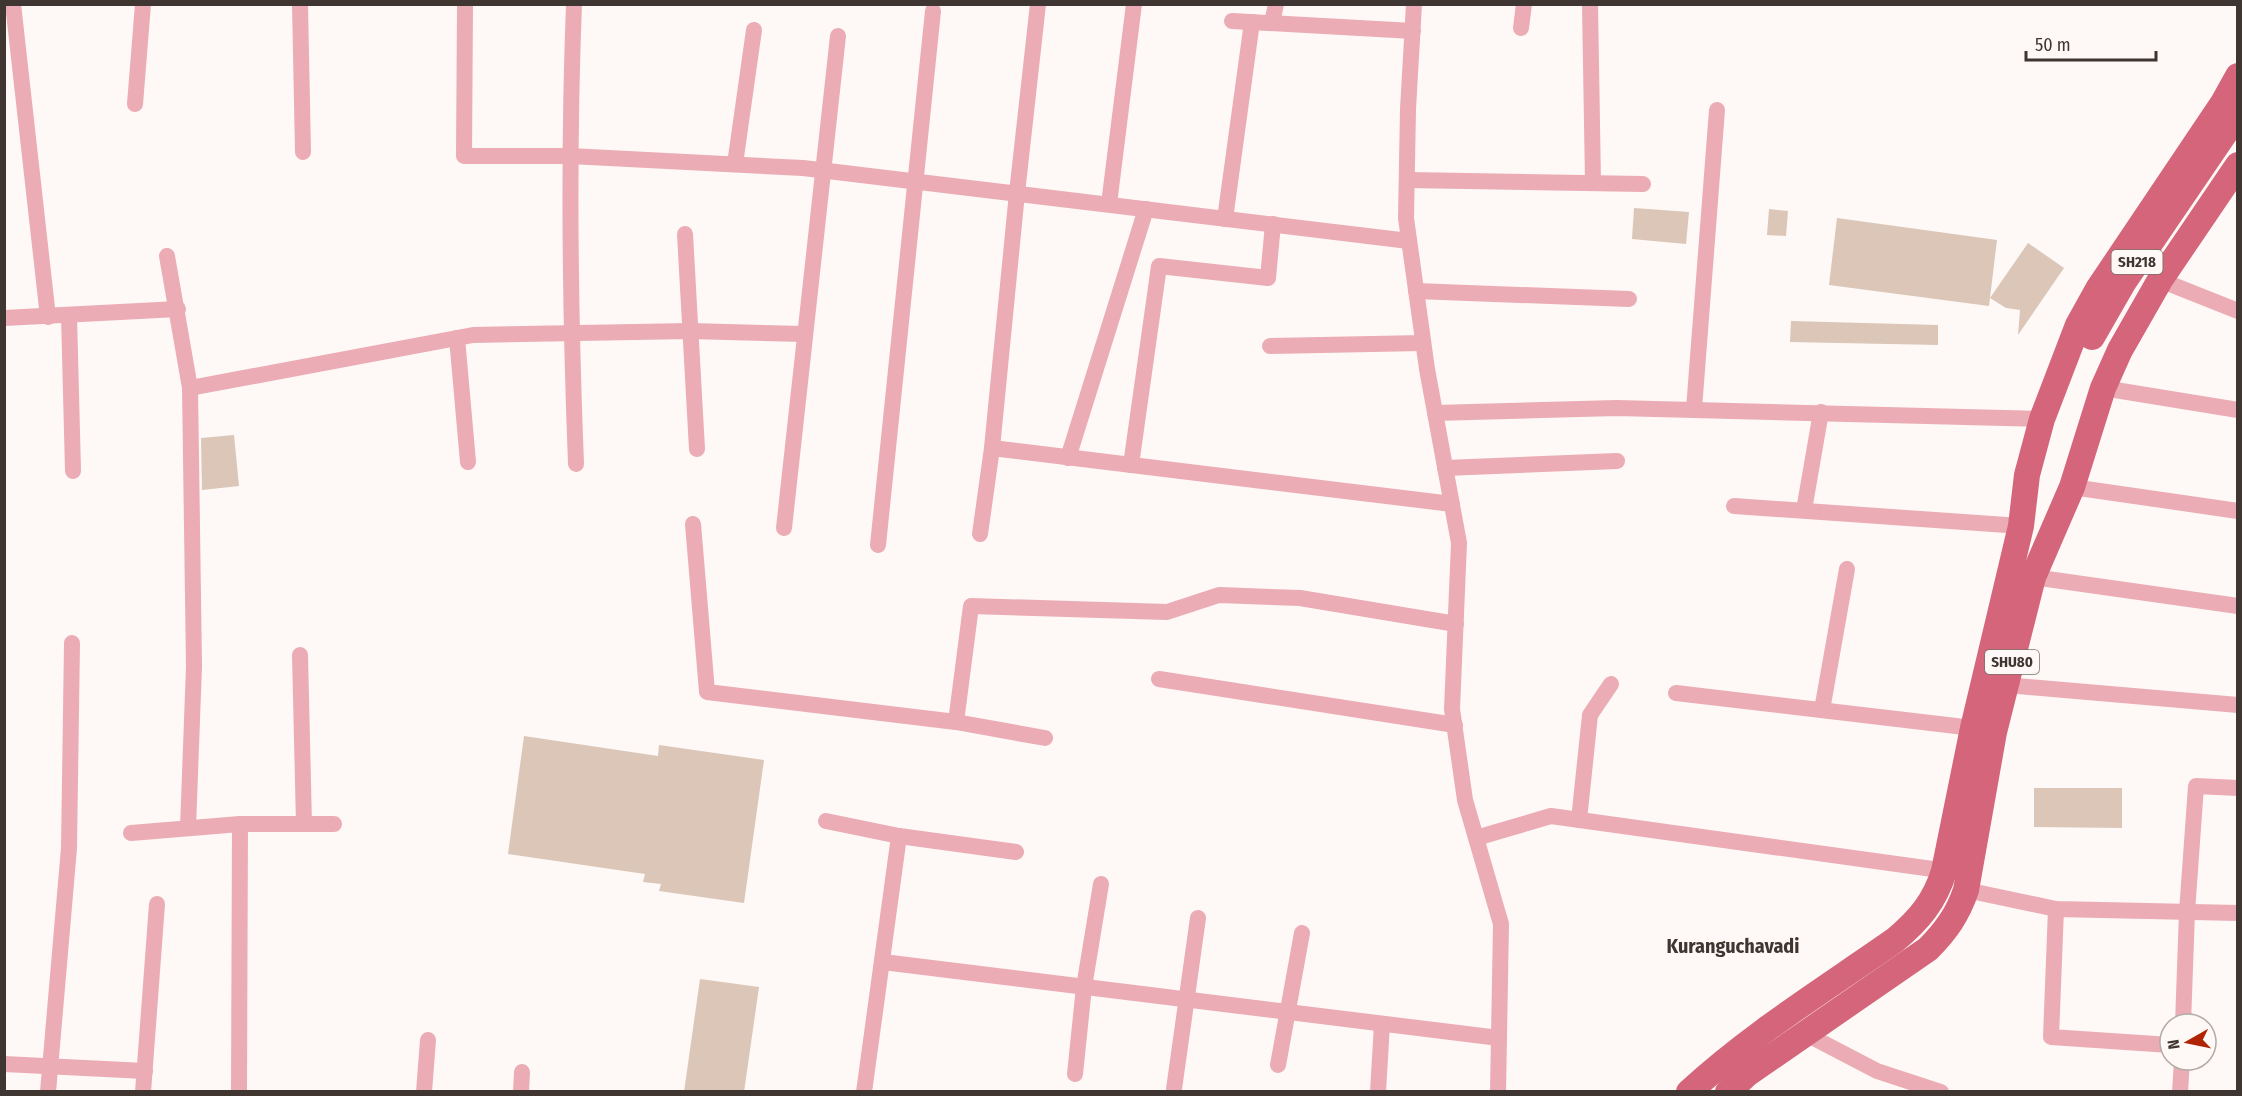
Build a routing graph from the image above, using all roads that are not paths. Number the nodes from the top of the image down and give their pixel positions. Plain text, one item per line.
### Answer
1 (13, 4) edge
2 (143, 4) edge
3 (300, 4) edge
4 (574, 4) edge
5 (1038, 4) edge
6 (1134, 4) edge
7 (1276, 4) edge
8 (1414, 4) edge
9 (1524, 4) edge
10 (1590, 4) edge
11 (465, 6) dead end
12 (933, 10) dead end
13 (1232, 21) dead end
14 (1252, 22) junction
15 (1272, 23) junction
16 (1521, 28) dead end
17 (754, 30) dead end
18 (1413, 31) junction
19 (838, 36) dead end
20 (2238, 76) edge
21 (135, 104) dead end
22 (1717, 110) dead end
23 (2238, 114) edge
24 (2238, 146) edge
25 (303, 152) dead end
26 (570, 156) junction
27 (735, 164) junction
28 (2238, 165) edge
29 (823, 170) junction
30 (1407, 180) junction
31 (916, 181) junction
32 (1593, 183) junction
33 (1643, 184) dead end
34 (1017, 193) junction
35 (1109, 204) junction
36 (1146, 209) junction
37 (1225, 219) junction
38 (1273, 224) junction
39 (685, 234) dead end
40 (1409, 241) junction
41 (167, 256) dead end
42 (2160, 280) junction
43 (1416, 291) junction
44 (1629, 299) dead end
45 (178, 309) junction
46 (2238, 311) edge
47 (69, 315) junction
48 (48, 317) junction
49 (4, 318) edge
50 (690, 331) junction
51 (571, 333) junction
52 (805, 334) junction
53 (457, 338) junction
54 (1423, 343) junction
55 (1270, 346) dead end
56 (190, 388) junction
57 (2103, 388) junction
58 (1694, 410) junction
59 (2238, 410) edge
60 (1821, 412) junction
61 (1435, 413) junction
62 (2059, 421) junction
63 (992, 448) junction
64 (697, 449) dead end
65 (1068, 458) junction
66 (1617, 461) dead end
67 (468, 462) dead end
68 (576, 464) dead end
69 (1131, 465) junction
70 (1445, 468) junction
71 (73, 471) dead end
72 (2072, 487) junction
73 (1452, 504) junction
74 (1734, 506) dead end
75 (1804, 510) junction
76 (2238, 511) edge
77 (693, 524) dead end
78 (2021, 526) junction
79 (784, 528) dead end
80 (980, 534) dead end
81 (878, 545) dead end
82 (1847, 569) dead end
83 (2033, 577) junction
84 (2238, 606) edge
85 (1456, 624) junction
86 (72, 643) dead end
87 (300, 654) dead end
88 (1159, 679) dead end
89 (1611, 684) dead end
90 (2006, 685) junction
91 (1676, 693) dead end
92 (2238, 705) edge
93 (1822, 710) junction
94 (956, 722) junction
95 (1455, 725) junction
96 (1973, 728) junction
97 (1045, 738) dead end
98 (2238, 788) edge
99 (1579, 820) junction
100 (826, 821) dead end
101 (240, 824) junction
102 (303, 824) junction
103 (334, 824) dead end
104 (188, 828) junction
105 (131, 832) dead end
106 (899, 836) junction
107 (1476, 838) junction
108 (1016, 852) dead end
109 (1960, 879) junction
110 (1101, 884) dead end
111 (157, 904) dead end
112 (2056, 909) junction
113 (2187, 912) junction
114 (2238, 913) edge
115 (1198, 918) dead end
116 (1302, 933) dead end
117 (883, 962) junction
118 (1084, 987) junction
119 (1186, 999) junction
120 (1289, 1012) junction
121 (2183, 1012) edge
122 (1382, 1024) junction
123 (1806, 1034) junction
124 (1499, 1038) junction
125 (428, 1040) dead end
126 (2158, 1044) edge
127 (4, 1064) edge
128 (1278, 1065) dead end
129 (50, 1067) junction
130 (145, 1071) junction
131 (522, 1072) dead end
132 (2181, 1072) edge
133 (1075, 1074) dead end
134 (1174, 1089) dead end
135 (48, 1092) edge
136 (143, 1092) edge
137 (239, 1092) edge
138 (424, 1092) edge
139 (521, 1092) edge
140 (864, 1092) edge
141 (1378, 1092) edge
142 (1498, 1092) edge
143 (1689, 1092) edge
144 (1728, 1092) edge
145 (1941, 1092) edge
146 (2180, 1092) edge

1 - 48 street
2 - 21 street
3 - 25 street
4 - 26 street
5 - 34 street
6 - 35 street
7 - 15 street
8 - 18 street
9 - 16 street
10 - 32 street
11 - 26 street
12 - 31 street
13 - 14 street
14 - 15 street
14 - 37 street
15 - 18 street
17 - 27 street
18 - 30 street
19 - 29 street
20 - 62 main road, SHU80
22 - 58 street
23 - 62 main road, SH218
24 - 62 main road, SH218
26 - 27 street
26 - 51 street
27 - 29 street
28 - 42 main road, SHU80
29 - 31 street
29 - 52 street
30 - 32 street
30 - 40 street
31 - 34 street
31 - 81 street
32 - 33 street
34 - 35 street
34 - 63 street
35 - 36 street
36 - 37 street
36 - 65 street
37 - 38 street
38 - 40 street
38 - 69 street
39 - 50 street
40 - 43 street
41 - 45 street
42 - 46 street
42 - 57 main road, SHU80
43 - 44 street
43 - 54 street
45 - 47 street
45 - 56 street
47 - 48 street
47 - 71 street
48 - 49 street
50 - 51 street
50 - 52 street
50 - 64 street
51 - 53 street
51 - 68 street
52 - 79 street
53 - 56 street
53 - 67 street
54 - 55 street
54 - 61 street
56 - 104 street
57 - 59 street
57 - 72 main road, SHU80
58 - 60 street
58 - 61 street
60 - 62 street
60 - 75 street
61 - 70 street
62 - 78 main road, SHU80
62 - 83 main road, SH218
63 - 65 street
63 - 80 street
65 - 69 street
66 - 70 street
69 - 73 street
70 - 73 street
72 - 76 street
72 - 83 main road, SHU80
73 - 85 street
74 - 75 street
75 - 78 street
77 - 94 street
78 - 96 main road, SHU80
82 - 93 street
83 - 84 street
83 - 90 main road, SHU80
85 - 94 street
85 - 95 street
86 - 129 street
87 - 102 street
88 - 95 street
89 - 99 street
90 - 92 street
90 - 109 main road, SHU80
91 - 93 street
93 - 96 street
94 - 97 street
95 - 107 street
96 - 109 main road, SHU80
98 - 113 street
99 - 107 street
99 - 109 street
100 - 106 street
101 - 102 street
101 - 104 street
101 - 137 street
102 - 103 street
104 - 105 street
106 - 108 street
106 - 117 street
107 - 124 street
109 - 112 street
109 - 123 main road, SHU80
109 - 143 main road, SHU80
110 - 118 street
111 - 130 street
112 - 113 street
112 - 126 street
113 - 114 street
113 - 121 street
115 - 119 street
116 - 120 street
117 - 118 street
117 - 140 street
118 - 119 street
118 - 133 street
119 - 120 street
119 - 134 street
120 - 122 street
120 - 128 street
122 - 124 street
122 - 141 street
123 - 144 main road, SHU80
123 - 145 street
124 - 142 street
125 - 138 street
127 - 129 street
129 - 130 street
129 - 135 street
130 - 136 street
131 - 139 street
132 - 146 street

